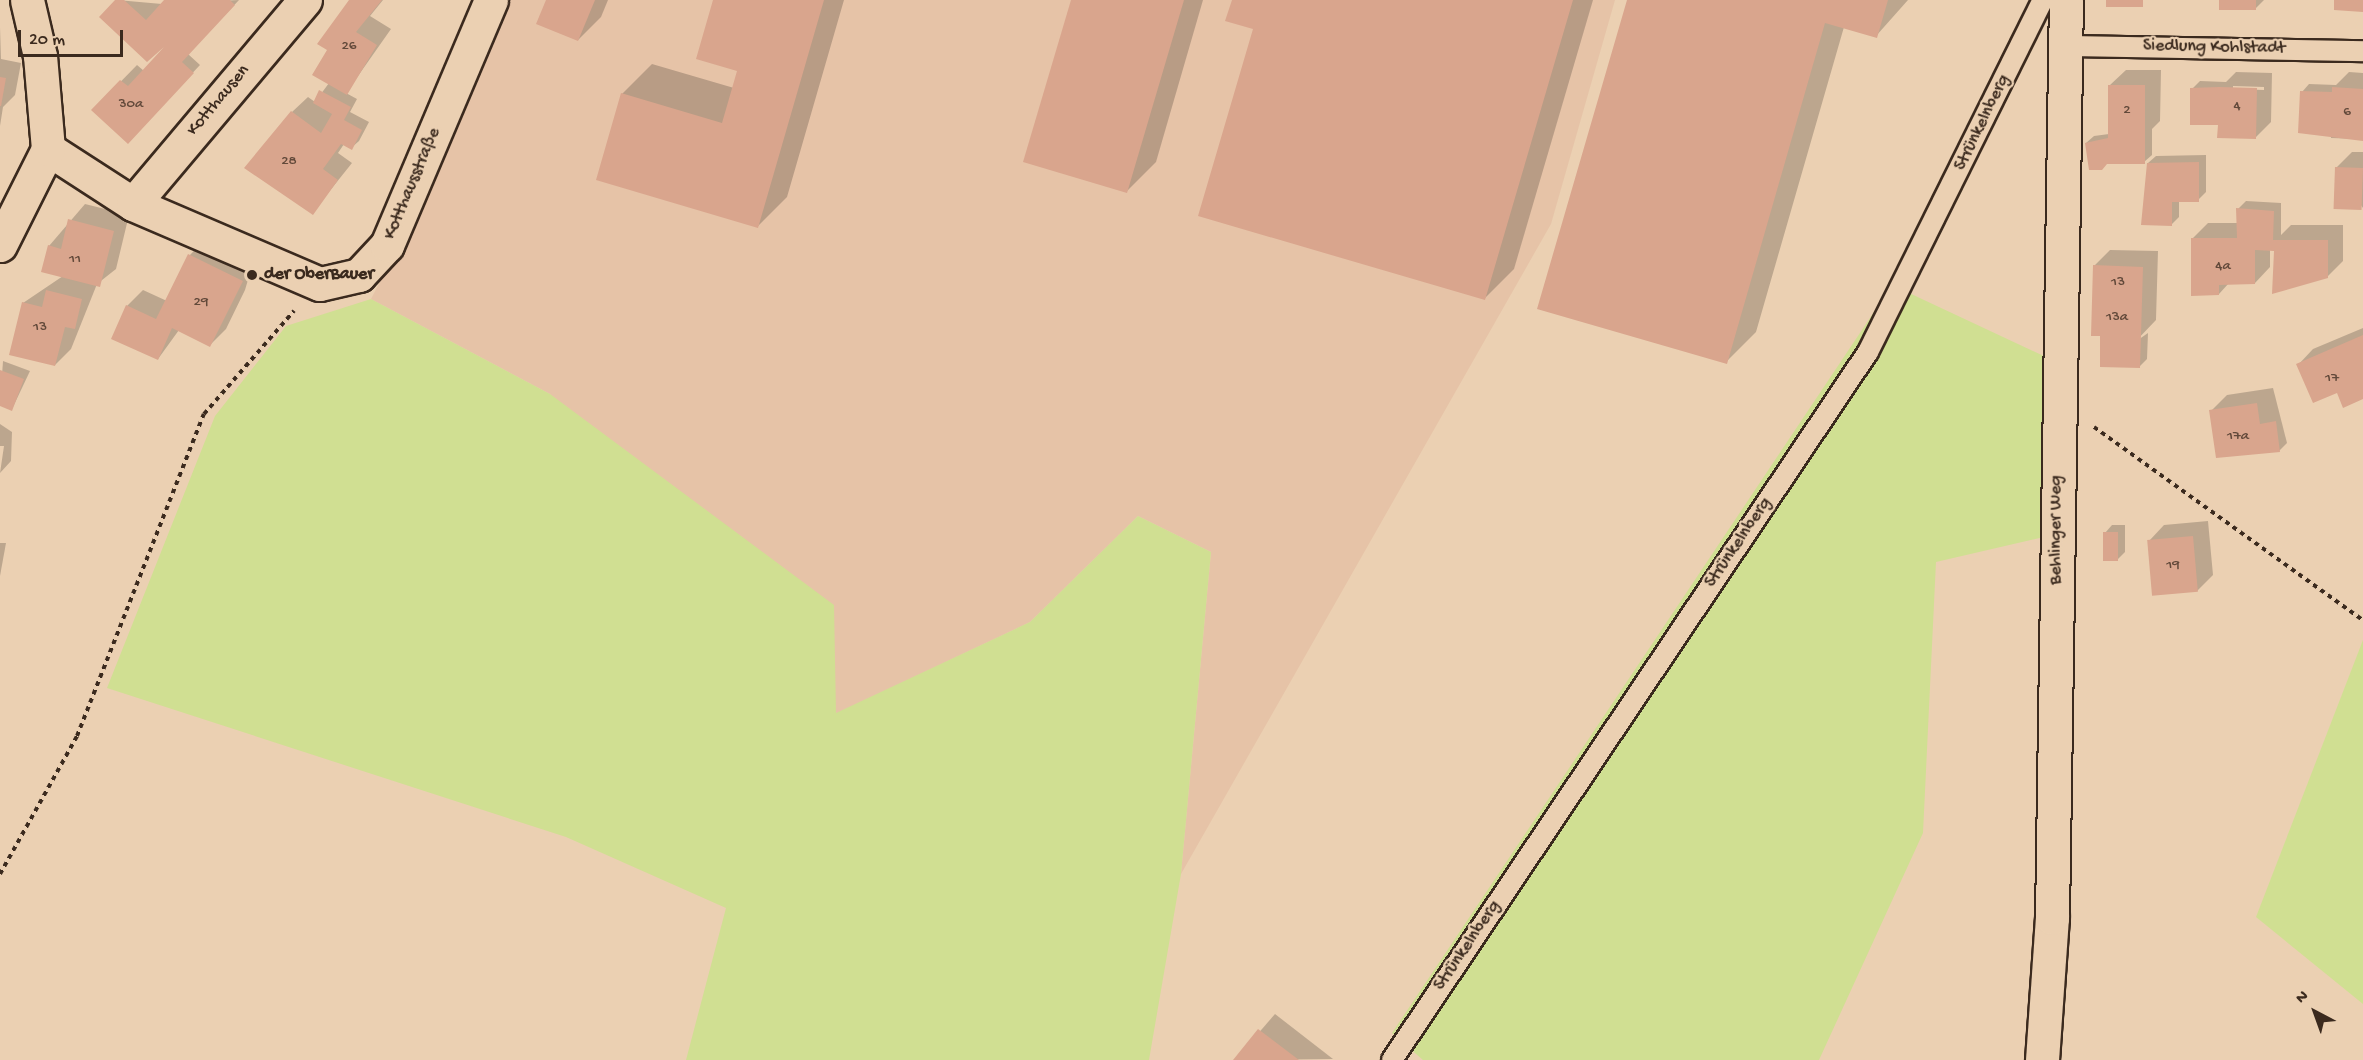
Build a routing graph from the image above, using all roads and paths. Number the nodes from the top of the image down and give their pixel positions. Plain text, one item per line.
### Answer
1 (27, 0) edge
2 (305, 0) edge
3 (491, 0) edge
4 (2043, 0) edge
5 (2066, 0) edge
6 (2066, 46) junction
7 (2363, 51) edge
8 (48, 149) junction
9 (133, 204) junction
10 (0, 245) edge
11 (320, 284) junction
12 (2058, 422) junction
13 (2363, 620) edge
14 (0, 874) edge
15 (1392, 1060) edge
16 (2042, 1060) edge

1 - 8 street
2 - 9 street, Kotthausen
3 - 11 street, Kotthausstraße
4 - 15 lane, Strünkelnberg
5 - 6 street, Behlinger Weg
6 - 7 lane, Siedlung Kohlstadt
6 - 12 street, Behlinger Weg
8 - 9 street
8 - 10 street
9 - 11 street
11 - 14 path
12 - 13 path
12 - 16 street, Behlinger Weg

